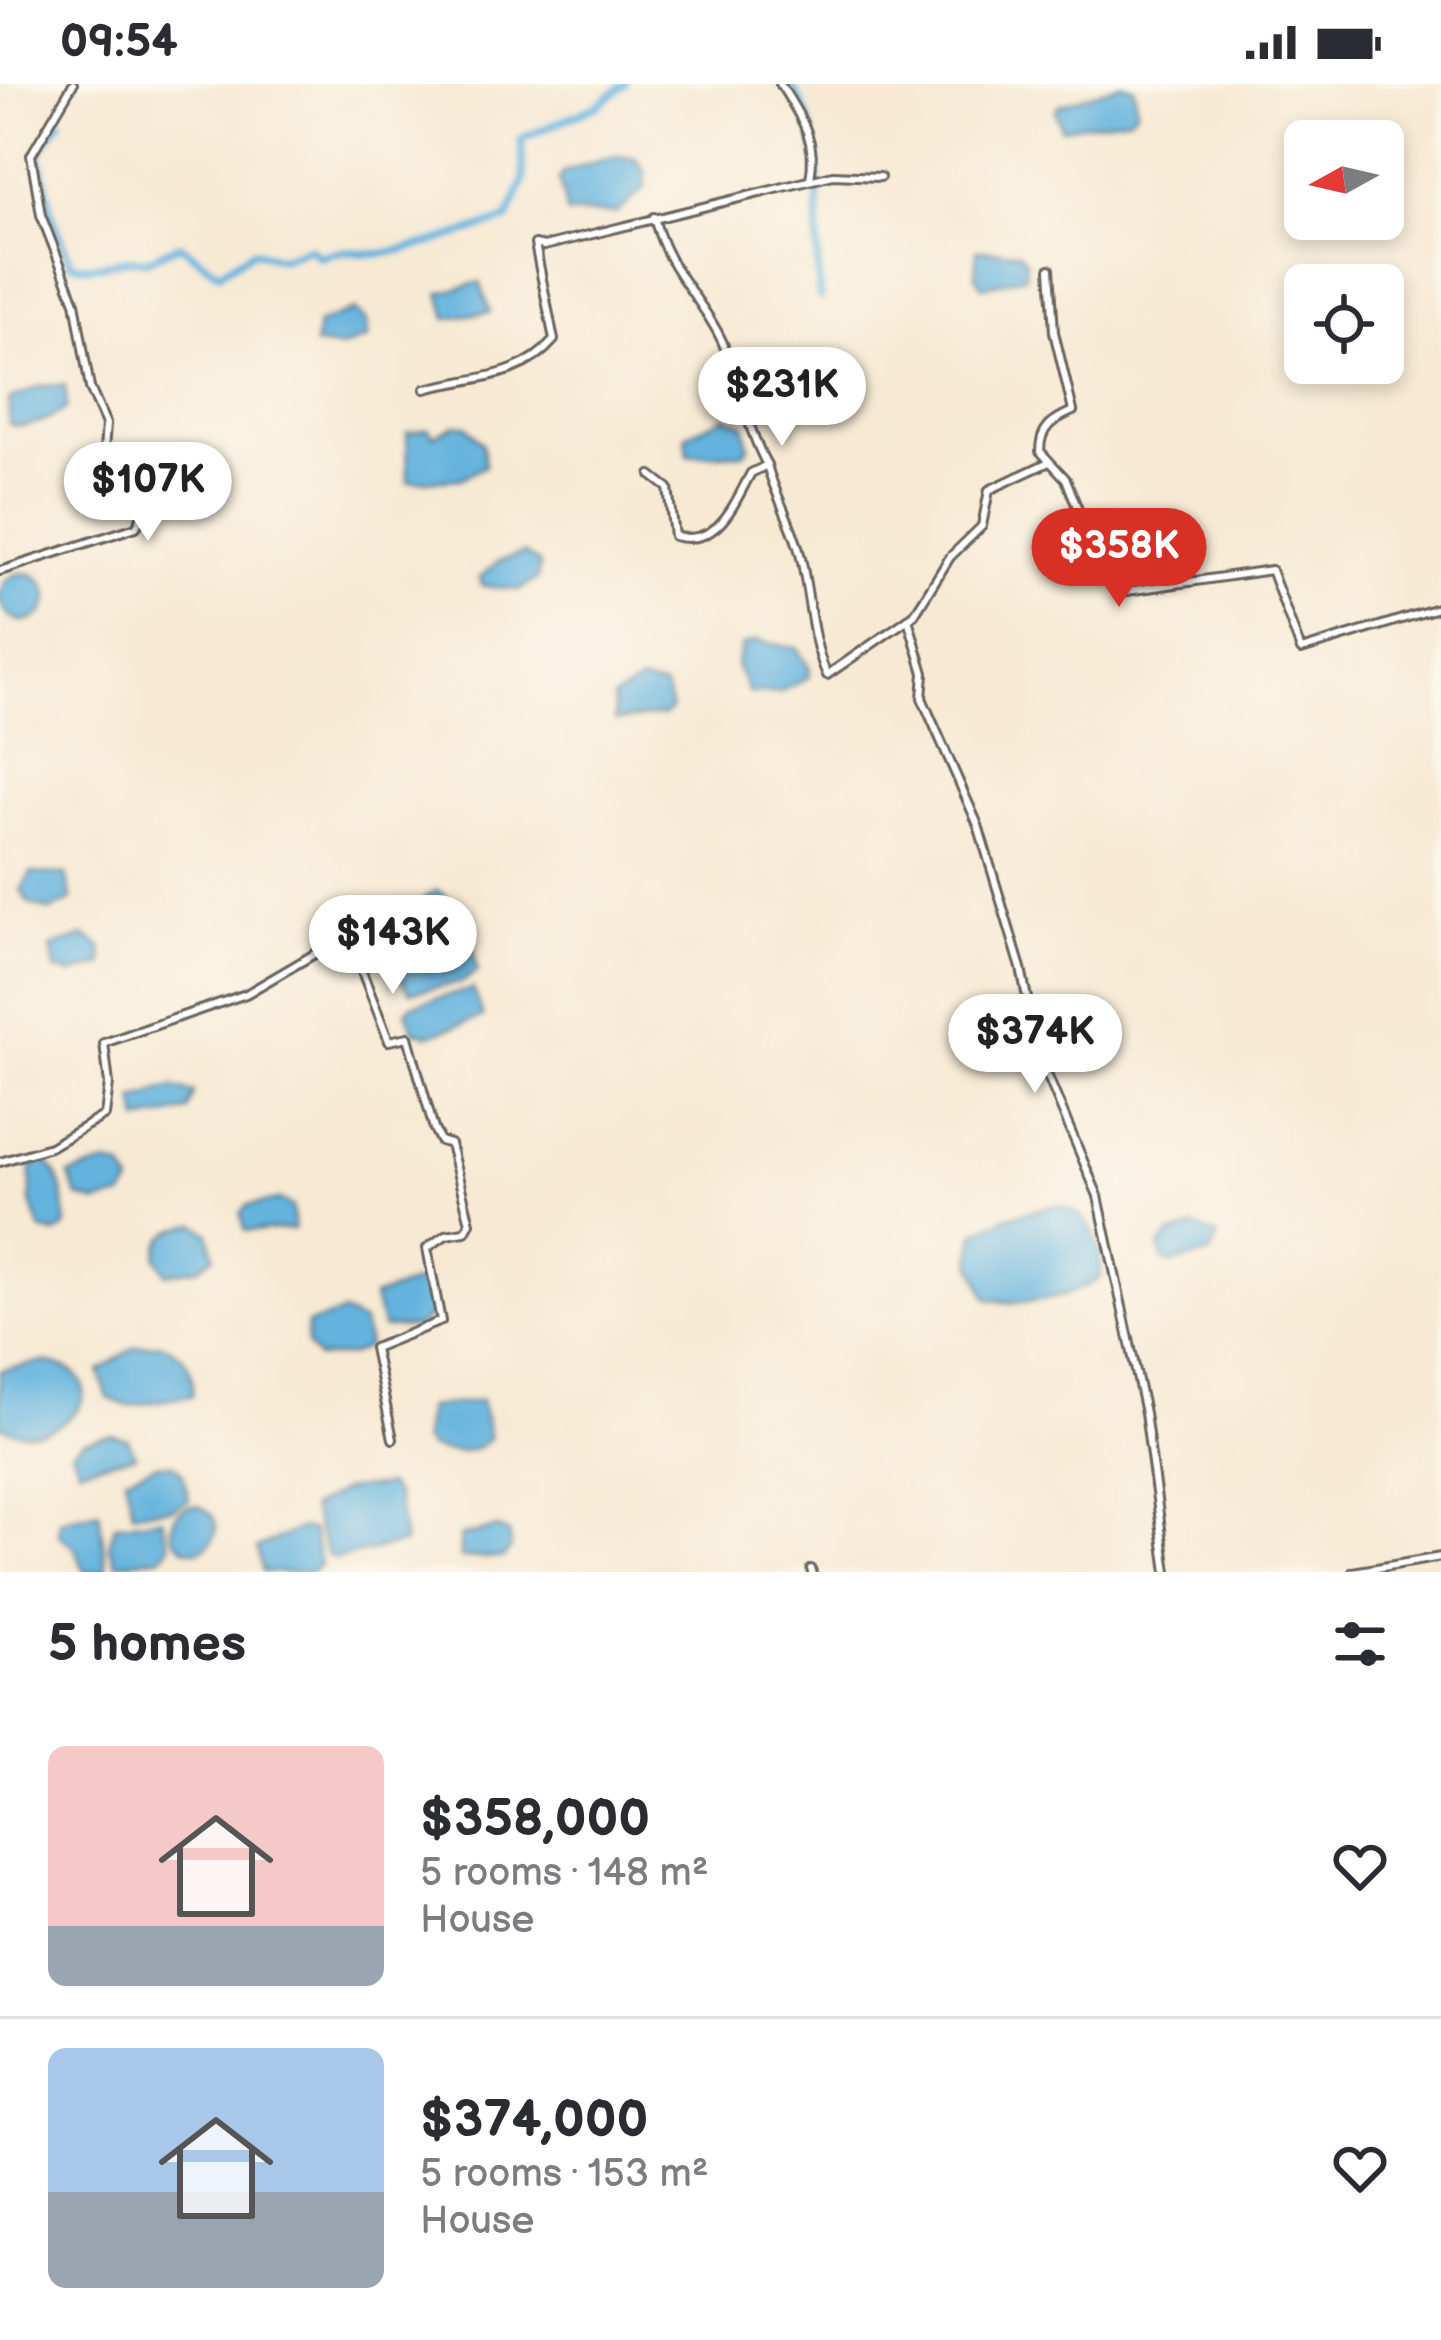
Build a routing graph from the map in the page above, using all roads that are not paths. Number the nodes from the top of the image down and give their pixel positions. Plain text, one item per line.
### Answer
1 (74, 84) edge
2 (779, 84) edge
3 (880, 177) dead end
4 (810, 179) junction
5 (654, 216) junction
6 (1050, 269) dead end
7 (425, 389) dead end
8 (1049, 462) junction
9 (767, 466) junction
10 (651, 475) dead end
11 (0, 571) edge
12 (1441, 607) edge
13 (908, 619) junction
14 (0, 1162) edge
15 (393, 1439) dead end
16 (1441, 1557) edge
17 (1168, 1572) edge
18 (1354, 1572) edge

1 - 11 street
2 - 4 street
3 - 4 street
4 - 5 street
5 - 7 street
5 - 9 street
6 - 8 street
8 - 12 street
8 - 13 street
9 - 10 street
9 - 13 street
13 - 17 street
14 - 15 street
16 - 18 street

